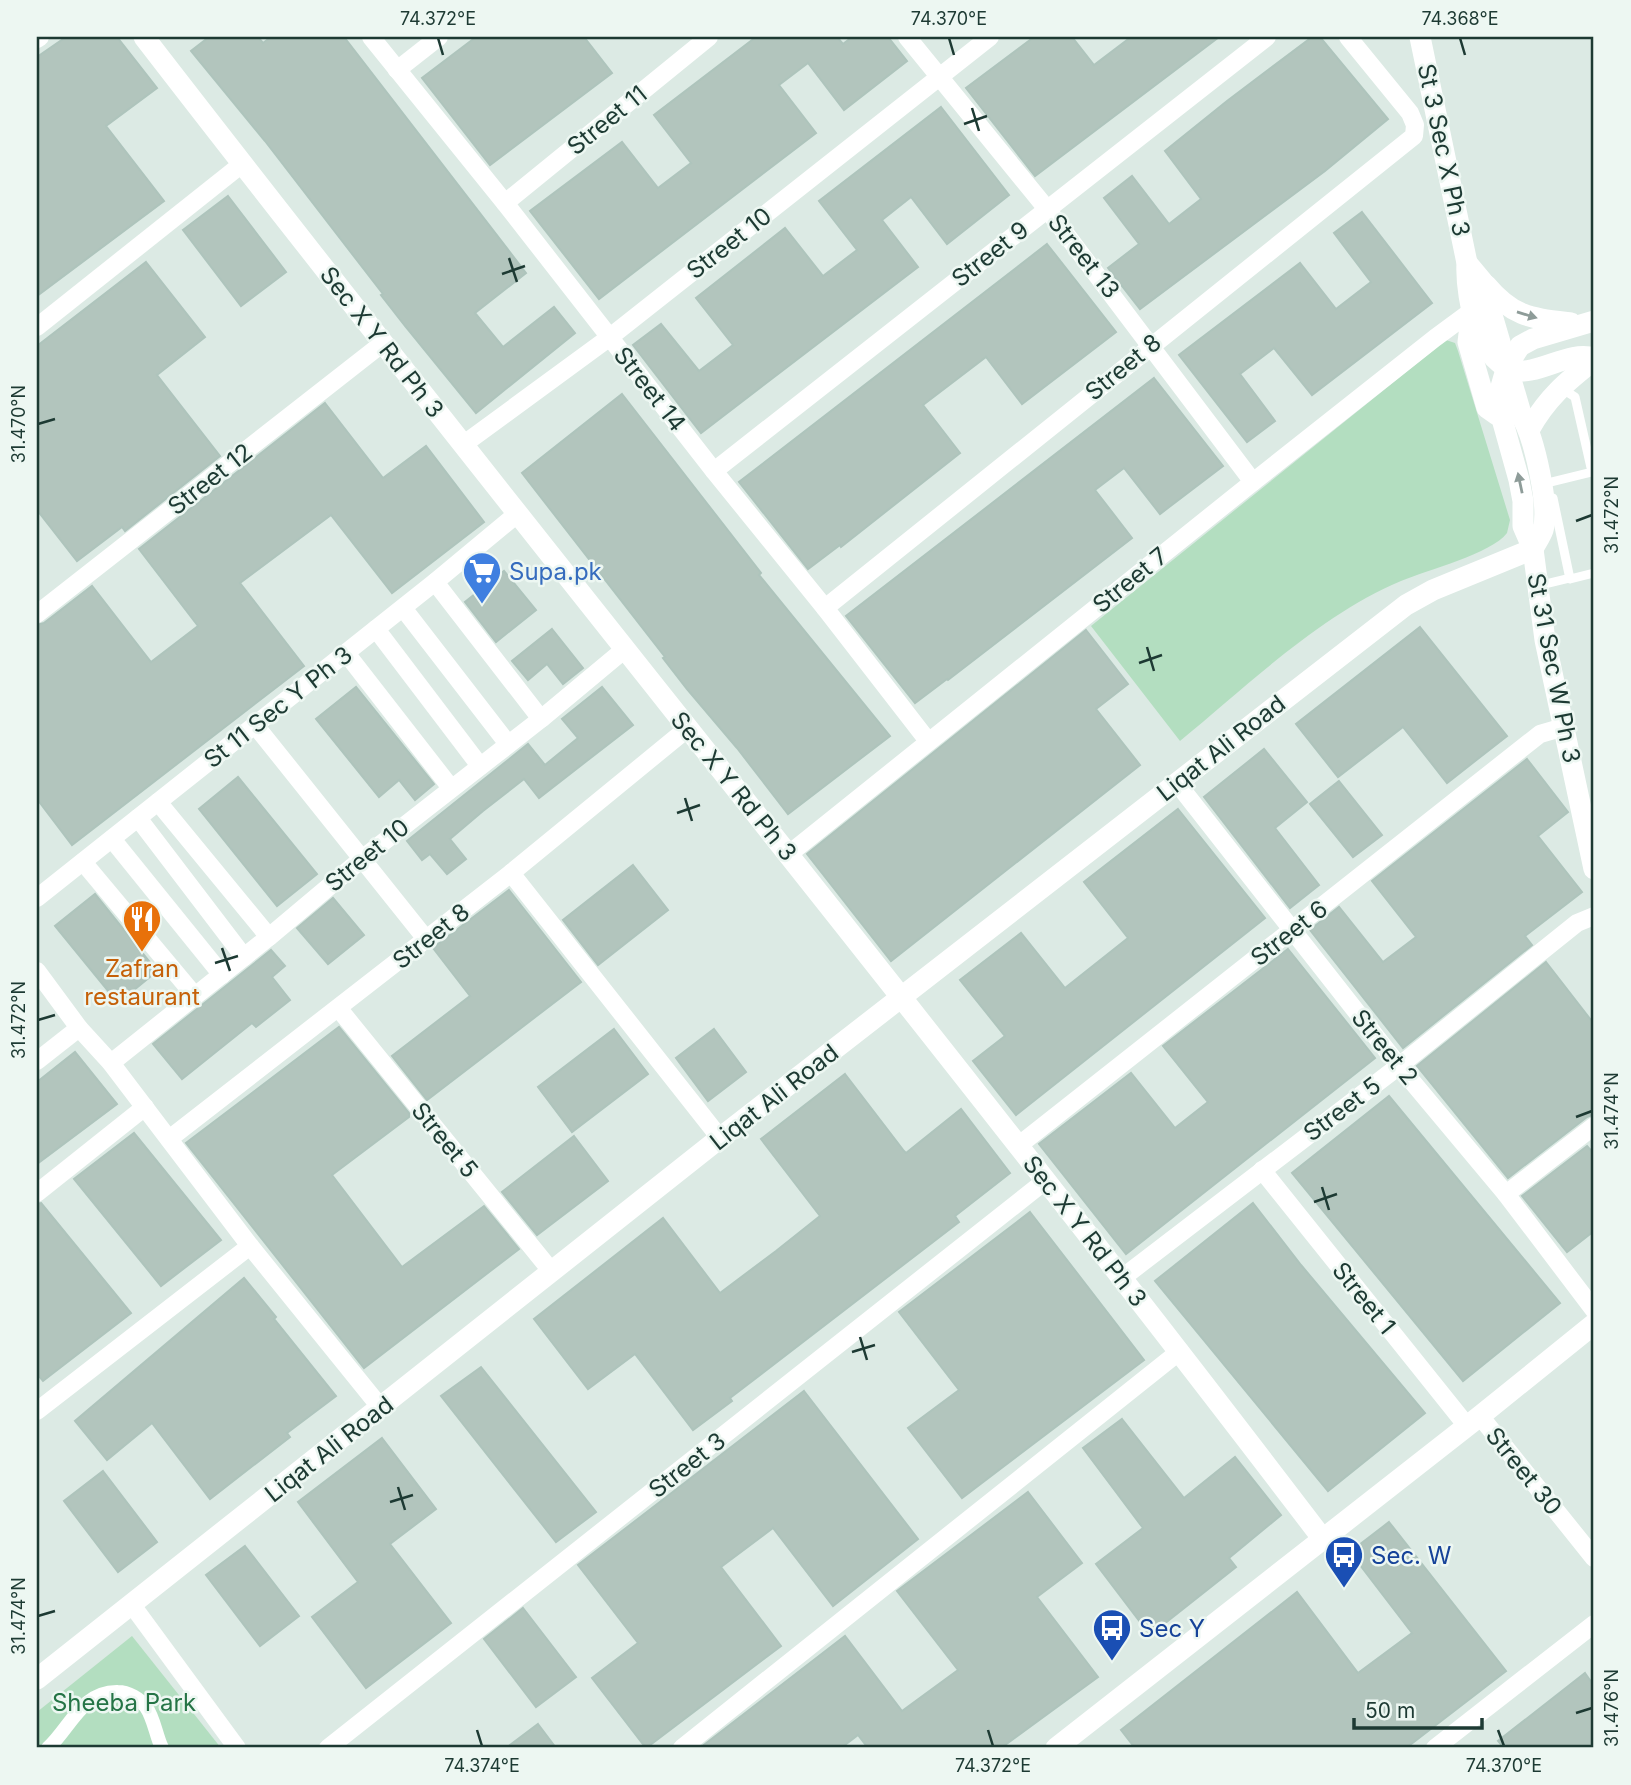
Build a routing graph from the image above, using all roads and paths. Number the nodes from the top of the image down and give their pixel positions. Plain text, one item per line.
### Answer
1 (144, 37) edge
2 (371, 37) edge
3 (439, 37) edge
4 (709, 37) edge
5 (906, 37) edge
6 (990, 37) edge
7 (1266, 37) edge
8 (1348, 37) edge
9 (1420, 37) edge
10 (397, 70) junction
11 (940, 77) junction
12 (1438, 120) junction
13 (1415, 125) junction
14 (242, 164) junction
15 (505, 203) junction
16 (1047, 209) junction
17 (1466, 263) junction
18 (1482, 281) junction
19 (1473, 312) junction
20 (1589, 323) edge
21 (37, 327) edge
22 (610, 337) junction
23 (383, 344) junction
24 (1152, 345) junction
25 (1594, 359) edge
26 (1507, 366) junction
27 (1560, 387) junction
28 (1502, 419) junction
29 (1529, 430) junction
30 (464, 444) junction
31 (714, 471) junction
32 (1593, 471) edge
33 (1253, 482) junction
34 (1546, 484) junction
35 (517, 514) junction
36 (1533, 549) junction
37 (1594, 573) edge
38 (1570, 578) junction
39 (435, 582) junction
40 (1537, 586) junction
41 (403, 608) junction
42 (825, 608) junction
43 (37, 614) edge
44 (376, 629) junction
45 (625, 649) junction
46 (346, 653) junction
47 (541, 719) junction
48 (255, 725) junction
49 (1564, 727) junction
50 (688, 728) junction
51 (928, 741) junction
52 (508, 744) junction
53 (480, 766) junction
54 (1177, 783) junction
55 (451, 788) junction
56 (158, 802) junction
57 (138, 818) junction
58 (112, 839) junction
59 (789, 854) junction
60 (363, 858) junction
61 (83, 862) junction
62 (1594, 869) edge
63 (511, 873) junction
64 (37, 898) edge
65 (1594, 916) edge
66 (1292, 931) junction
67 (269, 937) junction
68 (426, 939) junction
69 (244, 957) junction
70 (37, 971) edge
71 (222, 975) junction
72 (195, 996) junction
73 (902, 998) junction
74 (339, 1009) junction
75 (79, 1028) junction
76 (37, 1061) edge
77 (111, 1063) junction
78 (1399, 1066) junction
79 (145, 1107) junction
80 (1594, 1126) edge
81 (720, 1138) junction
82 (169, 1139) junction
83 (1018, 1146) junction
84 (1262, 1170) junction
85 (1045, 1181) junction
86 (37, 1193) edge
87 (1506, 1194) junction
88 (250, 1246) junction
89 (552, 1272) junction
90 (1122, 1278) junction
91 (1594, 1310) edge
92 (1594, 1324) edge
93 (1180, 1351) junction
94 (380, 1408) junction
95 (37, 1411) edge
96 (1474, 1421) junction
97 (1322, 1538) junction
98 (1594, 1558) edge
99 (132, 1605) junction
100 (1594, 1624) edge
101 (37, 1679) edge
102 (48, 1748) edge
103 (162, 1748) edge
104 (237, 1748) edge
105 (328, 1748) edge
106 (682, 1748) edge
107 (1056, 1748) edge
108 (1435, 1748) edge

1 - 14 street, Sec X Y Rd Ph 3
2 - 10 street, Street 14
3 - 10 street
4 - 15 street, Street 11
5 - 11 street, Street 13
6 - 11 street, Street 10
7 - 16 street, Street 9
8 - 13 street
9 - 12 street, St 3 Sec X Ph 3
10 - 15 street, Street 14
11 - 16 street, Street 13
11 - 22 street, Street 10
12 - 13 street
12 - 17 street, St 3 Sec X Ph 3
13 - 24 street, Street 8
14 - 21 street
14 - 23 street, Sec X Y Rd Ph 3
15 - 22 street, Street 14
16 - 24 street, Street 13
16 - 31 street, Street 9
17 - 18 street, St 3 Sec X Ph 3
17 - 19 street, St 3 Sec X Ph 3
18 -> 20 street
18 - 26 street, St 3 Sec X Ph 3
19 - 26 street, St 3 Sec X Ph 3
19 - 28 street
19 - 33 street, Street 7
20 - 26 street
22 - 30 street, Street 10
22 - 31 street, Street 14
23 - 30 street, Sec X Y Rd Ph 3
23 - 43 street, Street 12
24 - 33 street, Street 13
24 - 42 street, Street 8
25 - 26 street
25 - 27 street
26 - 28 street, St 31 Sec W Ph 3
26 - 29 street, St 31 Sec W Ph 3
27 - 29 street
27 - 32 lane
36 -> 28 street, St 31 Sec W Ph 3
29 - 34 street, St 31 Sec W Ph 3
30 - 35 street, Sec X Y Rd Ph 3
31 - 42 street, Street 14
32 - 34 lane
33 - 51 street, Street 7
34 - 36 street, St 31 Sec W Ph 3
34 - 38 lane
35 - 39 street, St 11 Sec Y Ph 3
35 - 45 street, Sec X Y Rd Ph 3
36 - 40 street, St 31 Sec W Ph 3
36 - 54 street, Liqat Ali Road
37 - 38 lane
38 - 40 lane
39 - 41 street, St 11 Sec Y Ph 3
39 - 47 street
40 - 49 street, St 31 Sec W Ph 3
41 - 44 street, St 11 Sec Y Ph 3
41 - 52 street
42 - 51 street, Street 14
44 - 46 street, St 11 Sec Y Ph 3
44 - 53 street
45 - 47 street, Street 10
45 - 50 street, Sec X Y Rd Ph 3
46 - 48 street, St 11 Sec Y Ph 3
46 - 55 street
47 - 52 street, Street 10
48 - 56 street, St 11 Sec Y Ph 3
48 - 60 street
49 - 62 street, St 31 Sec W Ph 3
49 - 66 street, Street 6
50 - 59 street, Sec X Y Rd Ph 3
50 - 63 street, Street 8
51 - 59 street, Street 7
52 - 53 street, Street 10
53 - 55 street, Street 10
54 - 66 street, Street 2
54 - 73 street, Liqat Ali Road
55 - 60 street, Street 10
56 - 57 street, St 11 Sec Y Ph 3
56 - 67 street
57 - 58 street, St 11 Sec Y Ph 3
57 - 69 street
58 - 61 street, St 11 Sec Y Ph 3
58 - 71 street
59 - 73 street, Sec X Y Rd Ph 3
60 - 67 street, Street 10
60 - 68 street
61 - 64 street, St 11 Sec Y Ph 3
61 - 72 street
63 - 68 street, Street 8
63 - 81 street
65 - 78 street, Street 5
66 - 78 street, Street 2
66 - 83 street, Street 6
67 - 69 street, Street 10
68 - 74 street, Street 8
69 - 71 street, Street 10
70 - 75 street
71 - 72 street, Street 10
72 - 77 street, Street 10
73 - 81 street, Liqat Ali Road
73 - 83 street, Sec X Y Rd Ph 3
74 - 82 street, Street 8
74 - 89 street, Street 5
75 - 76 street
75 - 77 street
77 - 79 street
78 - 84 street, Street 5
78 - 87 street, Street 2
79 - 82 street
79 - 86 street
80 - 87 street
81 - 89 street, Liqat Ali Road
82 - 88 street
83 - 85 street, Sec X Y Rd Ph 3
84 - 90 street, Street 5
84 - 96 street, Street 1
85 - 90 street, Sec X Y Rd Ph 3
85 - 105 street, Street 3
87 - 91 street, Street 2
88 - 94 street
88 - 95 street
89 - 94 street, Liqat Ali Road
90 - 93 street, Sec X Y Rd Ph 3
92 - 96 street
93 - 97 street, Sec X Y Rd Ph 3
93 - 106 street
94 - 99 street, Liqat Ali Road
96 - 97 street
96 - 98 street, Street 30
97 - 107 street
99 - 101 street, Liqat Ali Road
99 - 104 street
100 - 108 street
102 - 103 street

